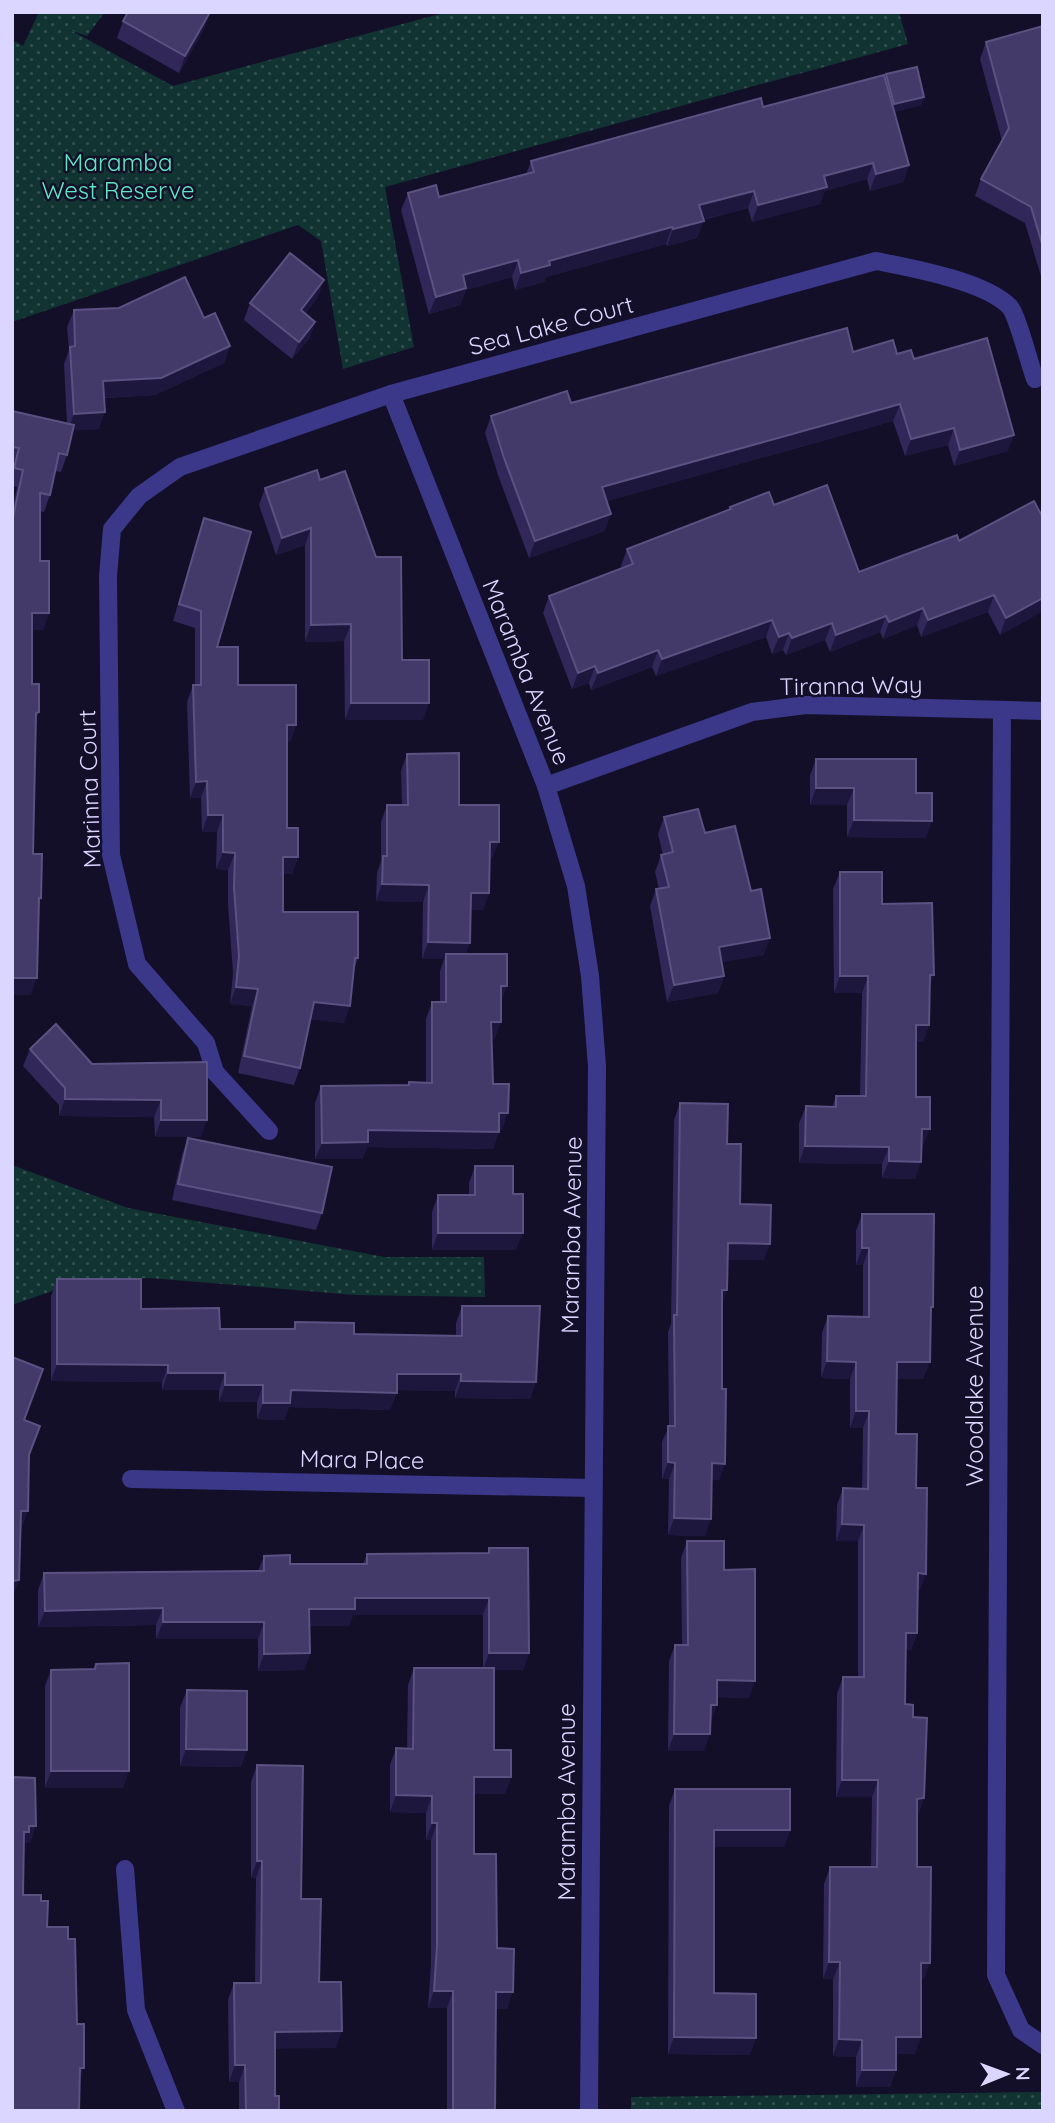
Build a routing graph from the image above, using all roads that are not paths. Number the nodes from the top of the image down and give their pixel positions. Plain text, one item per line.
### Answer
1 (1035, 379) dead end
2 (391, 394) junction
3 (180, 467) joint
4 (1002, 710) junction
5 (1043, 711) edge
6 (546, 786) junction
7 (270, 1131) dead end
8 (131, 1479) dead end
9 (593, 1488) junction
10 (125, 1868) dead end
11 (1043, 2045) edge
12 (176, 2111) edge
13 (589, 2111) edge

1 - 2 street, Sea Lake Court
2 - 3 street, Sea Lake Court
2 - 6 street, Maramba Avenue
3 - 7 street, Marinna Court
4 - 5 street, Tiranna Way
4 - 6 street, Tiranna Way
4 - 11 street, Woodlake Avenue
6 - 9 street, Maramba Avenue
8 - 9 street, Mara Place
9 - 13 street, Maramba Avenue
10 - 12 street

